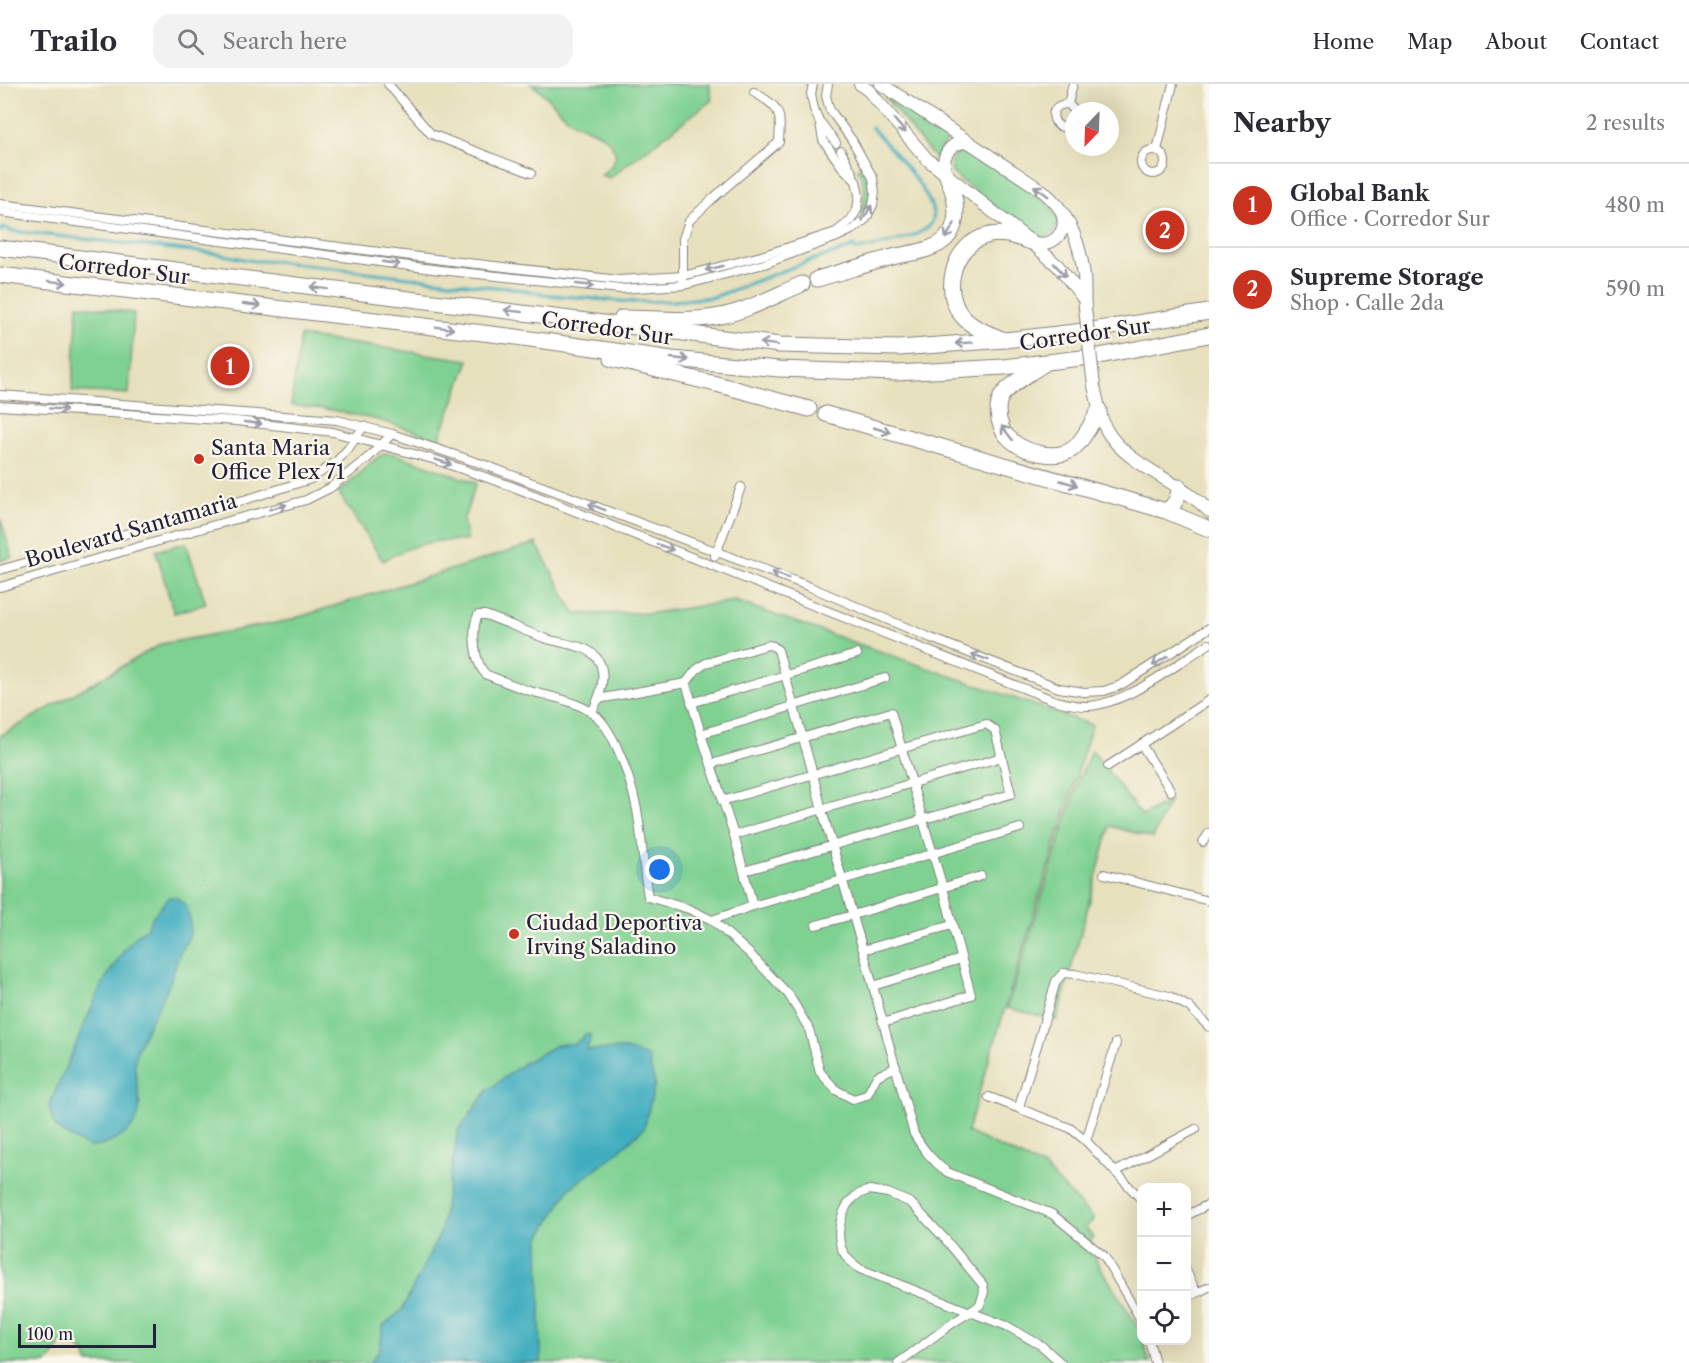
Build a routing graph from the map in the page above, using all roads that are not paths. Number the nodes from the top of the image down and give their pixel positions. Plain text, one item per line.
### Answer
1 (388, 84) edge
2 (813, 84) edge
3 (828, 84) edge
4 (860, 84) edge
5 (880, 84) edge
6 (1073, 84) edge
7 (1173, 84) edge
8 (754, 92) dead end
9 (1068, 102) edge
10 (1065, 105) edge
11 (819, 120) junction
12 (1065, 127) edge
13 (969, 142) junction
14 (1157, 150) dead end
15 (531, 173) dead end
16 (947, 176) junction
17 (856, 181) junction
18 (0, 204) edge
19 (1061, 209) junction
20 (0, 212) edge
21 (1031, 242) junction
22 (0, 248) edge
23 (0, 274) edge
24 (817, 279) dead end
25 (683, 280) junction
26 (802, 284) dead end
27 (1084, 303) junction
28 (1209, 312) edge
29 (542, 315) junction
30 (1209, 335) edge
31 (516, 337) junction
32 (1005, 340) junction
33 (1047, 362) junction
34 (0, 395) edge
35 (0, 406) edge
36 (809, 409) dead end
37 (1099, 410) junction
38 (826, 414) dead end
39 (364, 426) junction
40 (392, 434) junction
41 (357, 438) junction
42 (383, 445) junction
43 (741, 487) dead end
44 (1183, 489) junction
45 (1209, 497) edge
46 (1166, 511) junction
47 (1209, 512) edge
48 (1209, 529) edge
49 (716, 552) junction
50 (711, 565) junction
51 (0, 570) edge
52 (0, 587) edge
53 (817, 589) junction
54 (811, 604) junction
55 (1209, 628) edge
56 (1209, 644) edge
57 (857, 654) dead end
58 (785, 675) junction
59 (885, 678) dead end
60 (686, 683) junction
61 (598, 699) junction
62 (1209, 700) edge
63 (691, 703) junction
64 (794, 704) junction
65 (592, 712) junction
66 (701, 734) junction
67 (803, 737) junction
68 (1141, 744) junction
69 (901, 748) junction
70 (1002, 757) junction
71 (711, 764) junction
72 (1108, 766) dead end
73 (813, 774) junction
74 (912, 783) junction
75 (1171, 791) dead end
76 (722, 801) junction
77 (822, 810) junction
78 (922, 819) junction
79 (1020, 828) dead end
80 (1209, 833) edge
81 (734, 835) junction
82 (1203, 842) dead end
83 (833, 845) junction
84 (933, 854) junction
85 (744, 871) junction
86 (1104, 873) dead end
87 (981, 876) dead end
88 (843, 880) junction
89 (943, 888) junction
90 (1209, 901) edge
91 (753, 906) junction
92 (853, 915) junction
93 (712, 920) junction
94 (816, 925) dead end
95 (952, 925) junction
96 (863, 950) junction
97 (961, 959) junction
98 (873, 986) junction
99 (883, 1023) junction
100 (1209, 1027) edge
101 (1116, 1043) dead end
102 (896, 1067) junction
103 (989, 1097) dead end
104 (1019, 1107) junction
105 (1196, 1130) dead end
106 (1086, 1141) junction
107 (1115, 1172) junction
108 (1137, 1195) edge
109 (1209, 1204) edge
110 (1191, 1213) edge
111 (1191, 1281) edge
112 (1209, 1287) edge
113 (1196, 1292) junction
114 (1191, 1295) edge
115 (970, 1312) junction
116 (1137, 1313) edge
117 (1150, 1345) edge
118 (898, 1363) edge
119 (1061, 1363) edge
120 (1155, 1363) edge

1 - 15 street
2 - 11 street
25 -> 3 street
4 -> 16 main road
5 - 13 main road
6 - 9 street
7 - 14 street
8 - 25 street
10 - 12 street
11 - 17 street
11 - 17 street
13 - 16 main road
19 -> 13 main road
16 - 21 main road
16 -> 24 highway
17 -> 25 street
18 - 25 street
19 - 21 main road
19 - 27 main road
20 -> 25 street
21 -> 27 main road
21 - 32 highway
29 -> 22 highway, Corredor Sur
23 -> 31 highway, Corredor Sur
26 - 29 highway
27 - 37 main road, bridge
28 - 32 highway, Corredor Sur
32 -> 29 highway, Corredor Sur
30 - 33 highway, Corredor Sur
31 -> 33 highway, Corredor Sur
31 - 36 highway
37 -> 33 highway
34 - 39 street
35 -> 41 street
37 - 44 main road
38 -> 46 highway
39 - 40 street
39 - 41 street, Boulevard Santamaria
40 - 42 street, Boulevard Santamaria
49 -> 40 street
41 - 42 street
41 - 51 street, Boulevard Santamaria
42 -> 50 street
52 -> 42 street, Boulevard Santamaria
43 - 49 street
44 - 45 main road
44 - 46 highway
44 - 47 main road
46 - 48 highway
49 - 50 street
53 -> 49 street
50 - 54 street
53 - 54 street
55 -> 53 street
54 - 56 street
57 - 58 street
58 - 60 street
58 - 63 street
58 - 64 street
59 - 64 street
60 - 61 street
60 - 63 street
61 - 65 street
61 - 65 street
62 - 68 street
63 - 66 street
64 - 66 street
64 - 67 street
65 - 93 street
66 - 71 street
67 - 69 street
67 - 71 street
67 - 73 street
68 - 72 street
68 - 75 street
69 - 70 street
69 - 73 street
69 - 74 street
70 - 74 street
70 - 78 street
71 - 76 street
73 - 76 street
73 - 77 street
74 - 77 street
74 - 78 street
76 - 81 street
77 - 81 street
77 - 83 street
78 - 83 street
78 - 84 street
79 - 84 street
80 - 82 street
81 - 85 street
83 - 85 street
83 - 88 street
84 - 88 street
84 - 89 street
85 - 91 street
86 - 90 street
87 - 89 street
88 - 91 street
88 - 92 street
89 - 92 street
89 - 95 street
91 - 93 street
92 - 94 street
92 - 96 street
93 - 102 street
95 - 96 street
95 - 97 street
96 - 98 street
97 - 98 street
97 - 99 street
98 - 99 street
99 - 102 street
100 - 104 street
101 - 106 street
102 - 116 street
103 - 104 street
104 - 106 street
105 - 107 street
106 - 107 street
107 - 108 street
109 - 110 street
111 - 113 street
112 - 113 street
113 - 114 street
115 - 115 street
115 - 118 street
115 - 119 street
117 - 120 street

